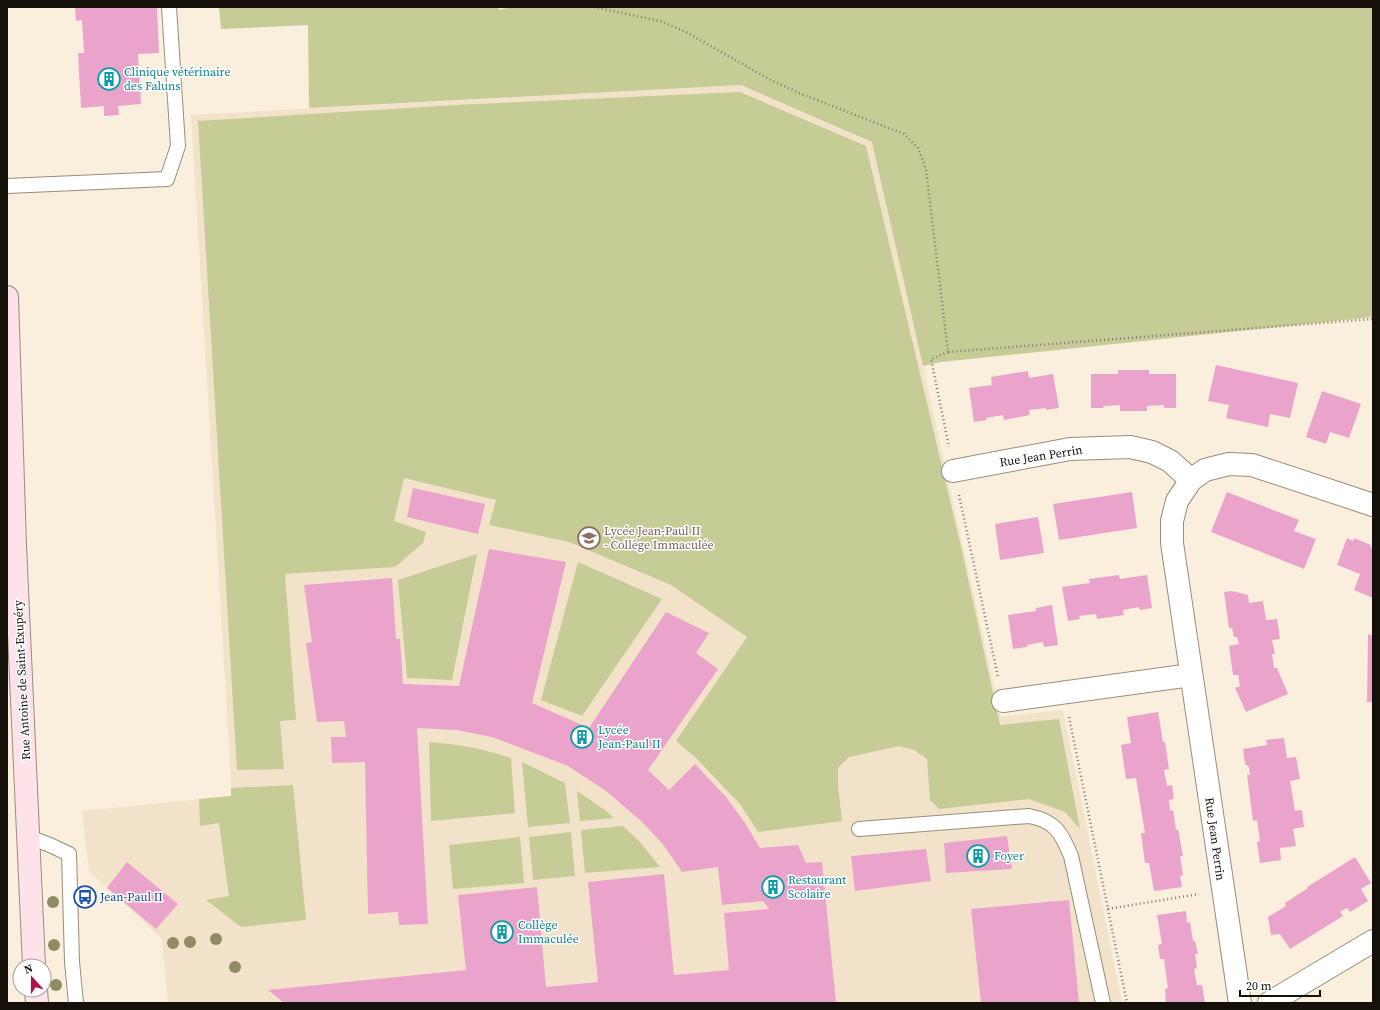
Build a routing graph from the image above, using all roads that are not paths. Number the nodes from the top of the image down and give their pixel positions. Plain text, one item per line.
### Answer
1 (169, 7) edge
2 (7, 186) edge
3 (7, 298) edge
4 (953, 471) road end
5 (1191, 480) junction
6 (1373, 505) edge
7 (1191, 675) junction
8 (1003, 701) road end
9 (859, 829) dead end
10 (29, 837) junction
11 (1373, 941) edge
12 (34, 958) edge
13 (76, 1003) edge
14 (1103, 1003) edge
15 (1240, 1003) edge
16 (1269, 1003) edge

1 - 2 lane
3 - 10 street, Rue Antoine de Saint-Exupéry
4 - 5 street, Rue Jean Perrin
5 - 6 street, Rue Jean Perrin
5 - 7 street, Rue Jean Perrin
7 - 8 street
7 - 15 street, Rue Jean Perrin
9 - 14 lane
10 - 12 street, Rue Antoine de Saint-Exupéry
10 - 13 lane
11 - 16 street

